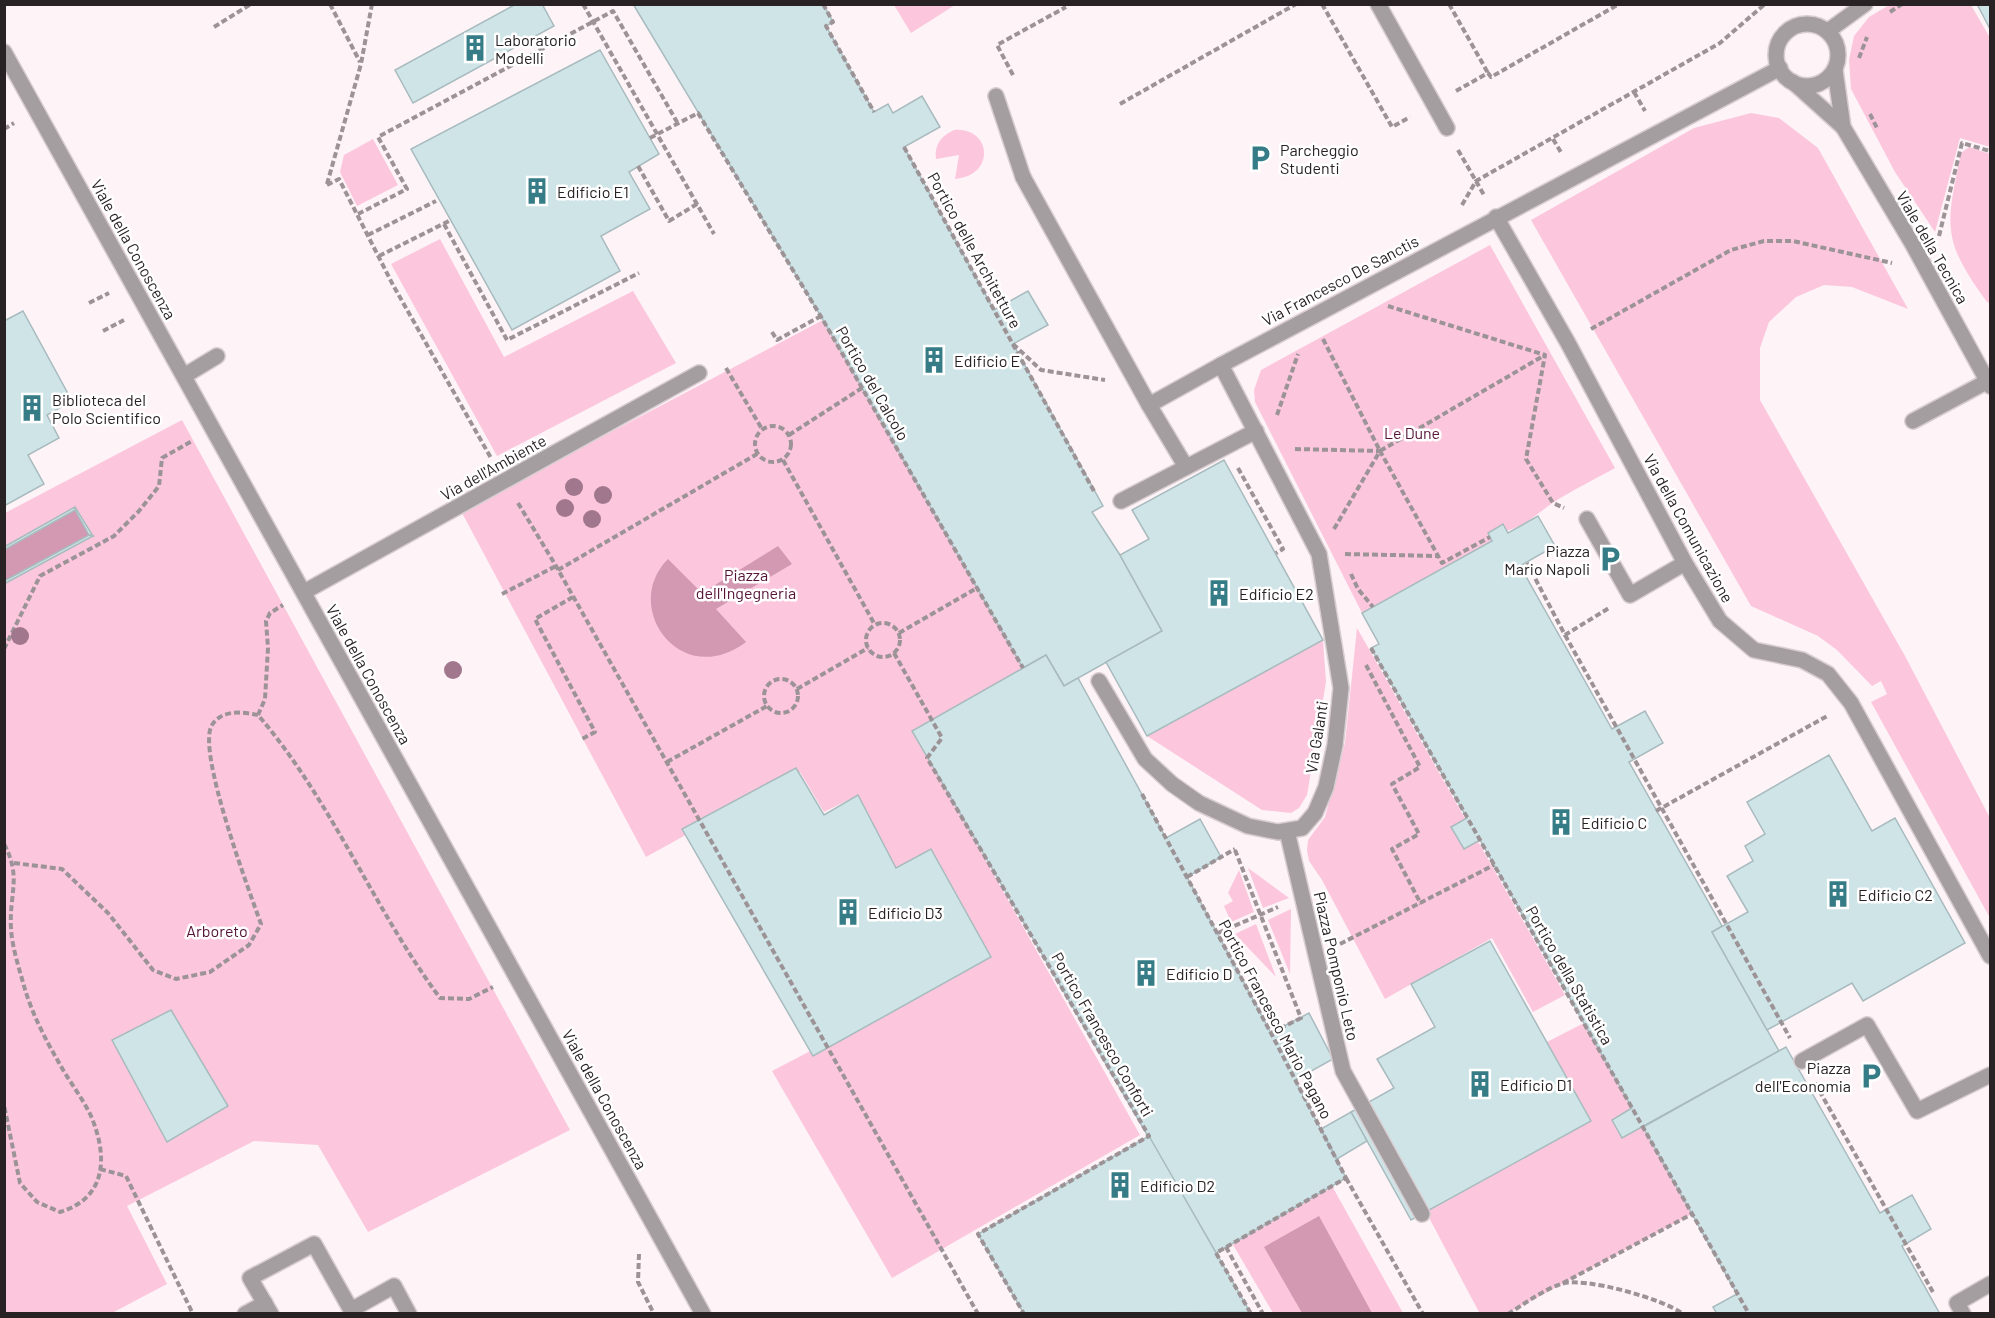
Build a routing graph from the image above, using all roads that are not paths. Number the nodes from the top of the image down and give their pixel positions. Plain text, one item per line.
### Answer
1 (1378, 4) edge
2 (1865, 4) edge
3 (1828, 31) junction
4 (4, 52) edge
5 (1780, 68) junction
6 (1834, 70) junction
7 (1793, 82) junction
8 (996, 96) road end
9 (1843, 127) junction
10 (1447, 128) road end
11 (1496, 217) junction
12 (217, 356) dead end
13 (1221, 365) junction
14 (699, 373) dead end
15 (184, 376) junction
16 (1989, 384) edge
17 (1149, 405) junction
18 (1912, 421) dead end
19 (1256, 431) junction
20 (1186, 467) junction
21 (1121, 501) road end
22 (1587, 519) road end
23 (1685, 563) junction
24 (304, 592) junction
25 (1099, 681) dead end
26 (1287, 831) junction
27 (1990, 956) edge
28 (1798, 1054) road end
29 (1990, 1075) edge
30 (1422, 1214) dead end
31 (1990, 1284) edge
32 (268, 1308) edge
33 (245, 1314) edge
34 (409, 1314) edge
35 (703, 1314) edge
36 (1963, 1314) edge

1 - 10 street
2 - 3 street
3 - 5 street
3 - 6 street, Viale della Tecnica
4 - 15 street, Viale della Conoscenza
5 - 7 street, Viale della Tecnica
5 - 11 street, Via Francesco De Sanctis
6 - 7 street
6 - 9 street, Viale della Tecnica
7 - 9 street, Viale della Tecnica
8 - 17 street
9 - 16 street, Viale della Tecnica
11 - 13 street, Via Francesco De Sanctis
11 - 23 street, Via della Comunicazione
12 - 15 street
13 - 17 street, Via Francesco De Sanctis
13 - 19 street, Via Galanti
14 - 24 street, Via dell'Ambiente
15 - 24 street, Viale della Conoscenza
16 - 18 street
17 - 20 street
19 - 20 street
19 - 26 street, Via Galanti
20 - 21 street
22 - 23 street
23 - 27 street, Via della Comunicazione
24 - 35 street, Viale della Conoscenza
25 - 26 street, Via Galanti
26 - 30 street, Piazza Pomponio Leto
28 - 29 street
31 - 36 street
32 - 33 street
32 - 34 street

